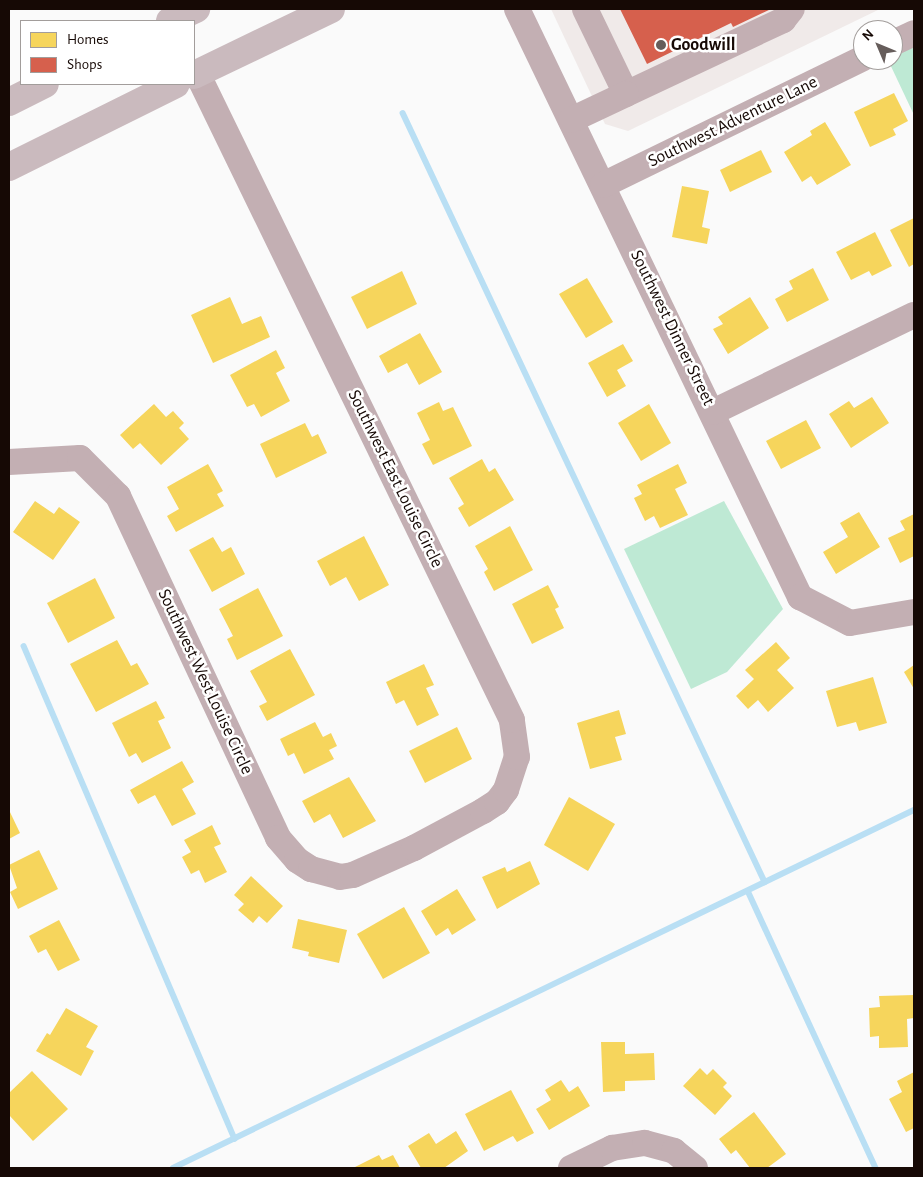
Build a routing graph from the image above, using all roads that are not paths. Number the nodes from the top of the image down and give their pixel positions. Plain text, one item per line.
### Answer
1 (300, 9) edge
2 (331, 9) edge
3 (517, 9) edge
4 (585, 9) edge
5 (792, 9) edge
6 (271, 37) junction
7 (853, 63) edge
8 (195, 74) edge
9 (43, 85) edge
10 (173, 85) edge
11 (193, 85) edge
12 (626, 94) junction
13 (9, 102) edge
14 (571, 120) junction
15 (9, 167) edge
16 (603, 185) junction
17 (914, 315) edge
18 (713, 412) junction
19 (10, 461) edge
20 (914, 612) edge
21 (414, 848) joint
22 (690, 1163) edge
23 (571, 1168) edge

1 - 6 main road
2 - 6 main road
3 - 14 street, Southwest Dinner Street
4 - 12 street
5 - 12 street
6 - 8 main road
7 - 16 street, Southwest Adventure Lane
9 - 13 main road
10 - 15 main road
11 - 21 street, Southwest East Louise Circle
12 - 14 street
14 - 16 street, Southwest Dinner Street
16 - 18 street, Southwest Dinner Street
17 - 18 street
18 - 20 street, Southwest Dinner Street
19 - 21 street, Southwest West Louise Circle
22 - 23 street

